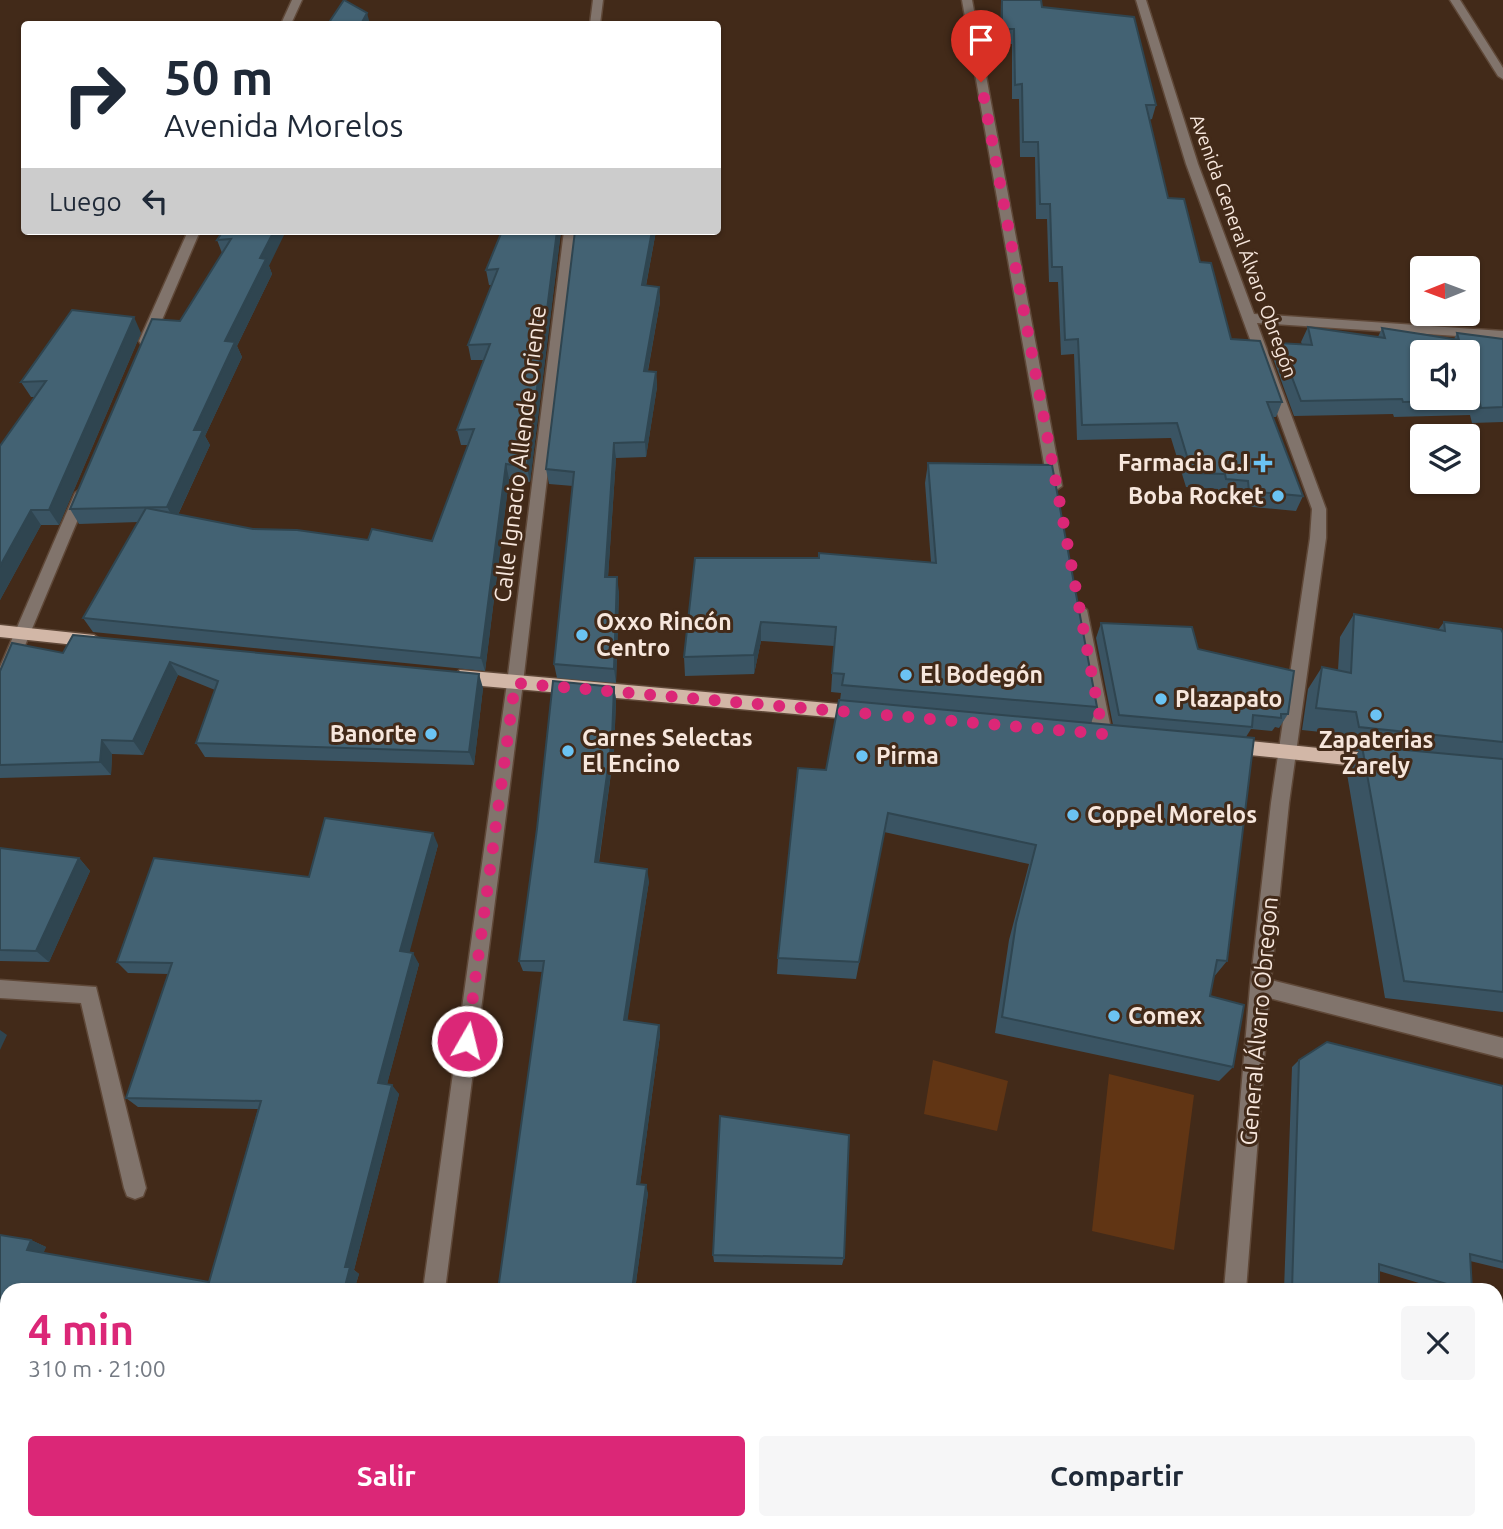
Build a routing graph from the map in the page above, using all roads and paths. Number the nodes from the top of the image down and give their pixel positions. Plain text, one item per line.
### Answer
1 (297, 0) edge
2 (598, 0) edge
3 (967, 0) edge
4 (1141, 0) edge
5 (1455, 0) edge
6 (287, 21) edge
7 (595, 21) edge
8 (1503, 76) edge
9 (192, 235) edge
10 (570, 235) edge
11 (1249, 318) junction
12 (1503, 335) edge
13 (142, 352) edge
14 (88, 480) edge
15 (1059, 506) edge
16 (1077, 600) edge
17 (0, 631) edge
18 (23, 634) junction
19 (105, 642) edge
20 (446, 676) edge
21 (515, 683) junction
22 (0, 686) edge
23 (884, 715) edge
24 (1103, 734) edge
25 (1208, 744) edge
26 (1286, 752) junction
27 (1395, 763) edge
28 (1260, 987) junction
29 (0, 989) edge
30 (1503, 1048) edge
31 (135, 1188) dead end
32 (436, 1283) edge
33 (1236, 1283) edge

1 - 6 street
2 - 7 street
3 - 15 street
4 - 11 street, Avenida General Álvaro Obregón
5 - 8 street
9 - 13 street
10 - 21 street, Calle Ignacio Allende Oriente
11 - 12 street
11 - 26 street, Avenida General Álvaro Obregón
14 - 18 street
16 - 24 street
17 - 18 main road
18 - 19 main road
18 - 22 street
20 - 21 main road
21 - 23 main road
21 - 32 street, Calle Ignacio Allende Oriente
25 - 26 main road
26 - 27 main road
26 - 28 street, General Álvaro Obregon
28 - 30 street
28 - 33 street, General Álvaro Obregon
29 - 31 street

